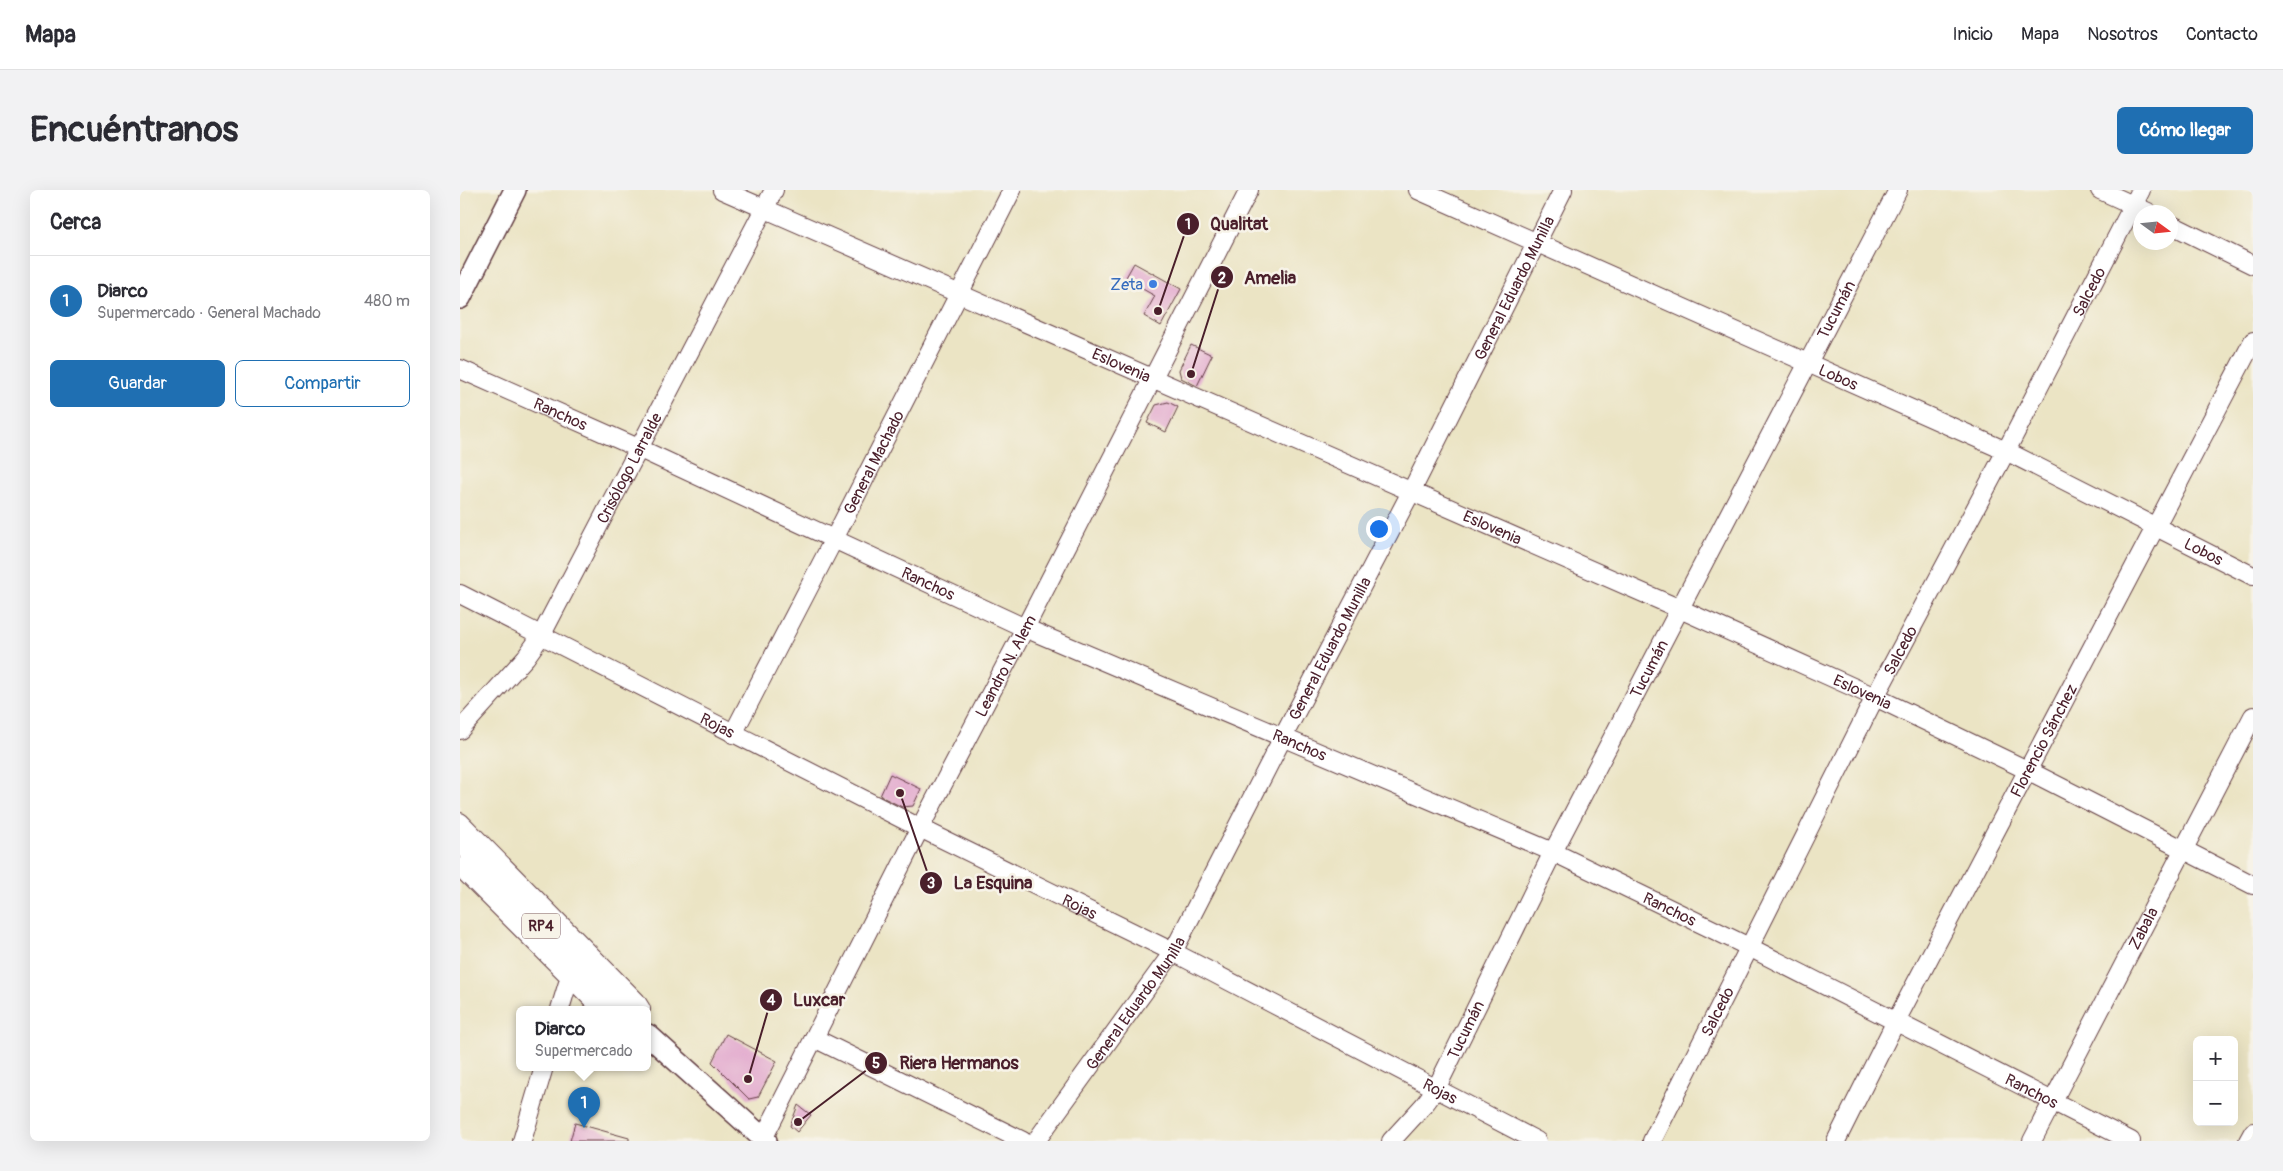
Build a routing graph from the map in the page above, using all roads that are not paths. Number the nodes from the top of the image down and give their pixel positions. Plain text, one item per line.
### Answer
1 (516, 190) edge
2 (722, 190) edge
3 (774, 190) edge
4 (1012, 190) edge
5 (1248, 190) edge
6 (1418, 190) edge
7 (1564, 190) edge
8 (1898, 190) edge
9 (2100, 190) edge
10 (2141, 203) edge
11 (764, 208) junction
12 (2178, 228) edge
13 (1536, 243) junction
14 (2253, 265) edge
15 (959, 292) junction
16 (460, 298) edge
17 (2253, 341) edge
18 (1808, 364) junction
19 (460, 369) edge
20 (1153, 379) junction
21 (638, 448) junction
22 (2006, 451) junction
23 (1411, 492) junction
24 (2156, 527) junction
25 (834, 539) junction
26 (2253, 576) edge
27 (460, 594) edge
28 (1680, 608) junction
29 (1025, 628) junction
30 (541, 636) junction
31 (1875, 697) junction
32 (2253, 716) edge
33 (460, 730) edge
34 (733, 734) junction
35 (1282, 738) junction
36 (2027, 770) junction
37 (460, 822) edge
38 (920, 828) junction
39 (460, 842) edge
40 (2184, 850) junction
41 (1553, 852) junction
42 (460, 867) edge
43 (2253, 885) edge
44 (1749, 947) junction
45 (1173, 952) junction
46 (570, 976) junction
47 (561, 1006) edge
48 (599, 1006) edge
49 (619, 1006) edge
50 (639, 1006) edge
51 (1896, 1021) junction
52 (814, 1038) junction
53 (652, 1042) edge
54 (543, 1071) edge
55 (1436, 1089) junction
56 (2051, 1102) junction
57 (2253, 1132) edge
58 (764, 1140) edge
59 (522, 1141) edge
60 (1023, 1141) edge
61 (1036, 1141) edge
62 (1391, 1141) edge
63 (1537, 1141) edge
64 (1652, 1141) edge
65 (1836, 1141) edge
66 (2032, 1141) edge
67 (2130, 1141) edge
68 (2248, 1141) edge

1 - 16 main road
2 - 11 street, Eslovenia
3 - 11 street, Crisólogo Larralde
4 - 15 street, General Machado
5 - 20 street, Leandro N. Alem
6 - 13 street, Lobos
7 - 13 street, General Eduardo Munilla
8 - 18 street, Tucumán
9 - 10 street
10 - 22 street, Salcedo
11 - 15 street, Eslovenia
11 - 21 street, Crisólogo Larralde
12 - 14 street
13 - 18 street, Lobos
13 - 23 street, General Eduardo Munilla
15 - 20 street, Eslovenia
15 - 25 street, General Machado
17 - 24 street, Florencio Sánchez
18 - 22 street, Lobos
18 - 28 street, Tucumán
19 - 21 street, Ranchos
20 - 23 street, Eslovenia
20 - 29 street, Leandro N. Alem
21 - 25 street, Ranchos
21 - 30 street, Crisólogo Larralde
22 - 24 street, Lobos
22 - 31 street, Salcedo
23 - 28 street, Eslovenia
23 - 35 street, General Eduardo Munilla
24 - 26 street, Lobos
24 - 36 street, Florencio Sánchez
25 - 29 street, Ranchos
25 - 34 street, General Machado
27 - 30 street, Rojas
28 - 31 street, Eslovenia
28 - 41 street, Tucumán
29 - 35 street, Ranchos
29 - 38 street, Leandro N. Alem
30 - 33 street, Crisólogo Larralde
30 - 34 street, Rojas
31 - 36 street, Eslovenia
31 - 44 street, Salcedo
32 - 40 street, Zabala
34 - 38 street, Rojas
35 - 41 street, Ranchos
35 - 45 street, General Eduardo Munilla
36 - 40 street, Eslovenia
36 - 51 street, Florencio Sánchez
37 - 50 street
38 - 45 street, Rojas
38 - 52 street, Leandro N. Alem
39 - 49 main road, RP4
40 - 43 street, Eslovenia
40 - 56 street, Zabala
41 - 44 street, Ranchos
41 - 55 street, Tucumán
42 - 46 street
44 - 51 street, Ranchos
44 - 64 street, Salcedo
45 - 55 street, Rojas
45 - 61 street, General Eduardo Munilla
46 - 47 street
46 - 48 street
51 - 56 street, Ranchos
51 - 65 street, Florencio Sánchez
52 - 58 street, Leandro N. Alem
52 - 60 street
53 - 58 main road
54 - 59 street
55 - 62 street, Tucumán
55 - 63 street, Rojas
56 - 66 street, Zabala
56 - 67 street, Ranchos
57 - 68 street

